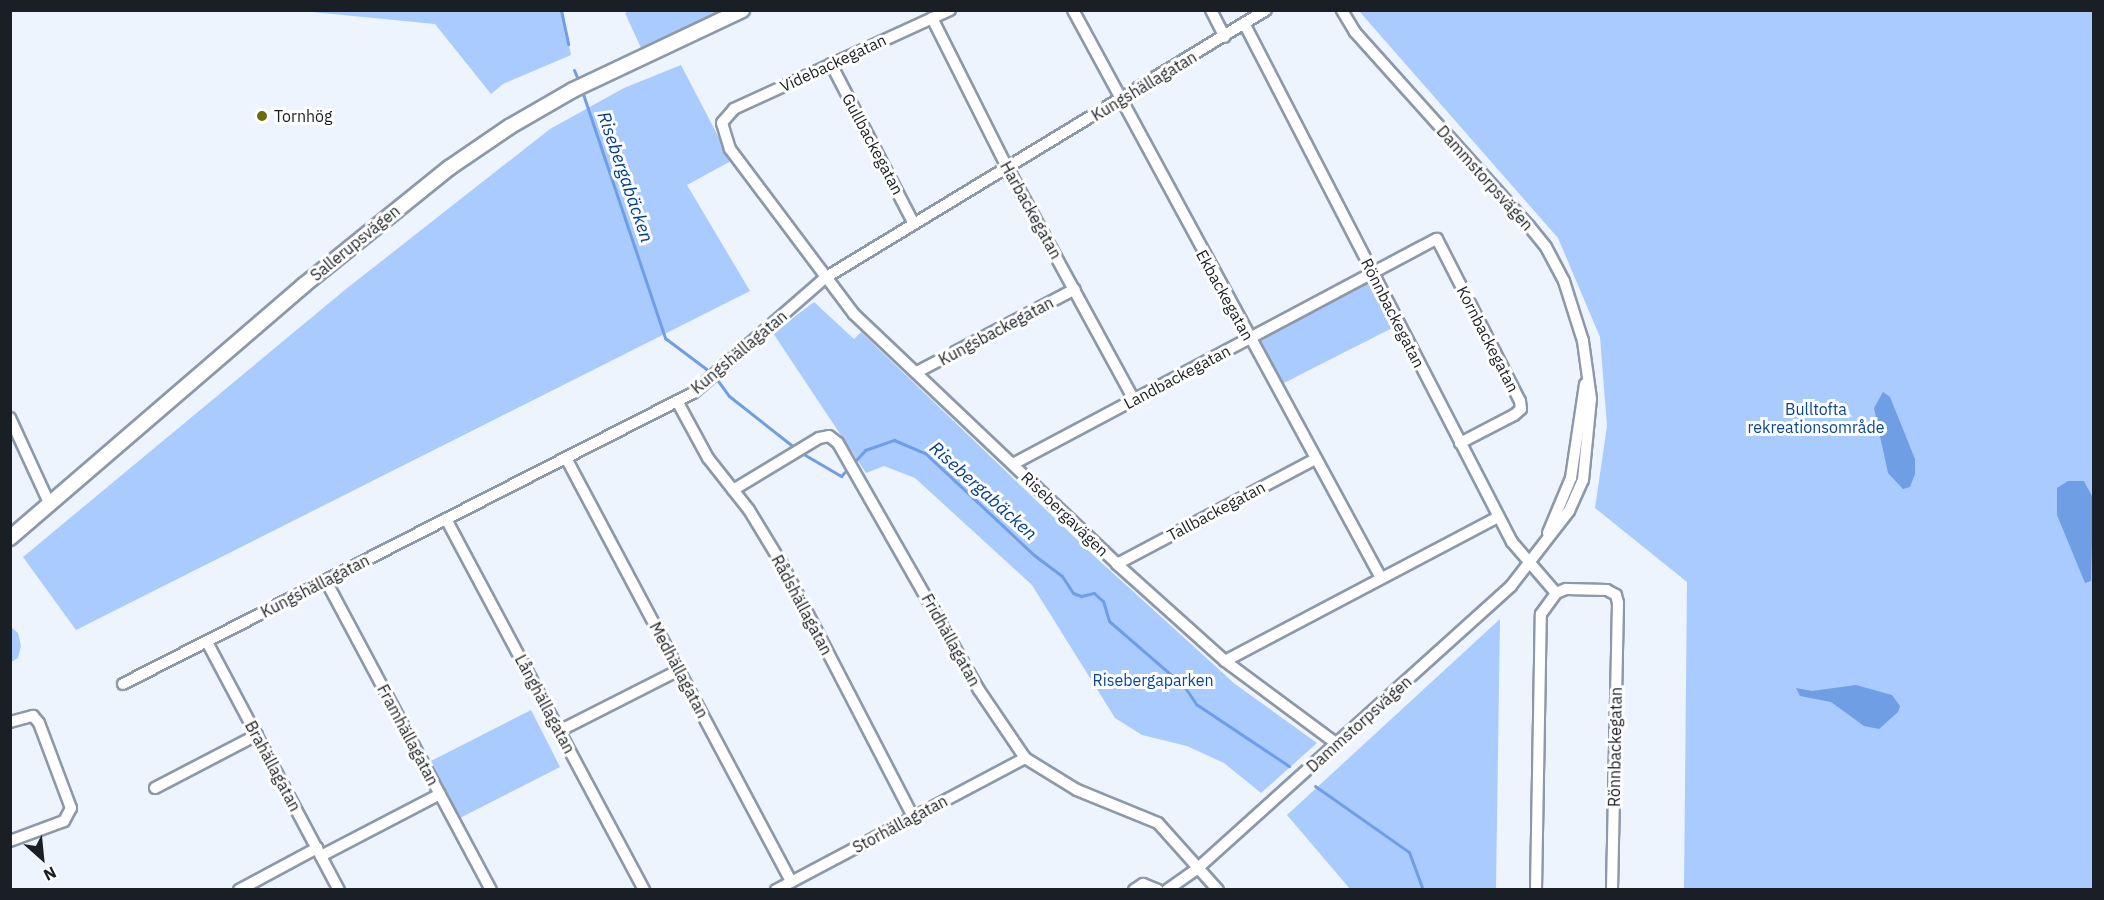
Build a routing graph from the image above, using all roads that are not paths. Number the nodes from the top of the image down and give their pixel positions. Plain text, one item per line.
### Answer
1 (742, 10) edge
2 (950, 10) edge
3 (1073, 10) edge
4 (1211, 10) edge
5 (1266, 10) edge
6 (1342, 10) edge
7 (932, 18) junction
8 (1245, 25) junction
9 (1225, 37) junction
10 (831, 64) junction
11 (1119, 101) junction
12 (722, 123) joint
13 (1007, 167) junction
14 (915, 224) junction
15 (1437, 239) joint
16 (1373, 274) junction
17 (825, 278) junction
18 (1075, 289) junction
19 (1249, 339) junction
20 (917, 372) junction
21 (1134, 400) junction
22 (677, 401) junction
23 (10, 418) edge
24 (13, 435) edge
25 (1460, 443) junction
26 (566, 458) junction
27 (1315, 459) junction
28 (1013, 464) junction
29 (733, 490) junction
30 (50, 505) junction
31 (1498, 517) junction
32 (446, 519) junction
33 (10, 537) edge
34 (1530, 563) junction
35 (1117, 564) junction
36 (1380, 578) junction
37 (326, 581) junction
38 (1556, 592) junction
39 (207, 642) junction
40 (1225, 661) junction
41 (679, 670) junction
42 (123, 684) dead end
43 (10, 722) edge
44 (560, 731) junction
45 (256, 735) junction
46 (1337, 744) junction
47 (1025, 758) junction
48 (155, 788) dead end
49 (440, 794) junction
50 (914, 817) junction
51 (10, 842) edge
52 (319, 852) junction
53 (1198, 868) junction
54 (791, 882) junction
55 (239, 890) edge
56 (339, 890) edge
57 (490, 890) edge
58 (644, 890) edge
59 (776, 890) edge
60 (1134, 890) edge
61 (1158, 890) edge
62 (1167, 890) edge
63 (1218, 890) edge
64 (1536, 890) edge
65 (1612, 890) edge

1 - 30 main road, Sallerupsvägen
2 - 7 street, Videbackegatan
3 - 11 street, Ekbackegatan
4 - 9 street
5 - 8 street, Kungshällagatan
6 - 34 street, Dammstorpsvägen
7 - 10 street, Videbackegatan
7 - 13 street, Harbackegatan
8 - 9 street, Kungshällagatan
8 - 16 street, Rönnbackegatan
9 - 11 street, Kungshällagatan
10 - 12 street, Videbackegatan
10 - 14 street, Gullbackegatan
11 - 13 street, Kungshällagatan
11 - 19 street, Ekbackegatan
12 - 17 street, Risebergavägen
13 - 14 street, Kungshällagatan
13 - 18 street, Harbackegatan
14 - 17 street, Kungshällagatan
15 - 16 street, Landbackegatan
15 - 25 street, Kornbackegatan
16 - 19 street, Landbackegatan
16 - 25 street, Rönnbackegatan
17 - 20 street, Risebergavägen
17 - 22 street, Kungshällagatan
18 - 20 street, Kungsbackegatan
18 - 21 street, Harbackegatan
19 - 21 street, Landbackegatan
19 - 27 street, Ekbackegatan
20 - 28 street, Risebergavägen
21 - 28 street, Landbackegatan
22 - 26 street, Kungshällagatan
22 - 29 street, Rådshällagatan
23 - 24 street
24 - 30 street
25 - 31 street, Rönnbackegatan
26 - 32 street, Kungshällagatan
26 - 41 street, Medhällagatan
27 - 35 street, Tallbackegatan
27 - 36 street, Ekbackegatan
28 - 35 street, Risebergavägen
29 - 47 street, Fridhällagatan
29 - 50 street, Rådshällagatan
30 - 33 main road, Sallerupsvägen
31 - 34 street, Rönnbackegatan
31 - 36 street
32 - 37 street, Kungshällagatan
32 - 44 street, Långhällagatan
34 - 38 street, Rönnbackegatan
34 - 46 street, Dammstorpsvägen
35 - 40 street, Risebergavägen
36 - 40 street
37 - 39 street, Kungshällagatan
37 - 49 street, Framhällagatan
38 - 64 street
38 - 65 street, Rönnbackegatan
39 - 42 street, Kungshällagatan
39 - 45 street, Brahällagatan
40 - 46 street, Risebergavägen
41 - 44 street
41 - 54 street, Medhällagatan
43 - 51 street
44 - 58 street, Långhällagatan
45 - 48 street
45 - 52 street, Brahällagatan
46 - 53 street, Dammstorpsvägen
47 - 50 street, Storhällagatan
47 - 53 street, Fridhällagatan
49 - 52 street
49 - 57 street, Framhällagatan
50 - 54 street, Storhällagatan
52 - 55 street
52 - 56 street, Brahällagatan
53 - 62 street, Dammstorpsvägen
53 - 63 street, Fridhällagatan
54 - 59 street, Storhällagatan
60 - 61 street

